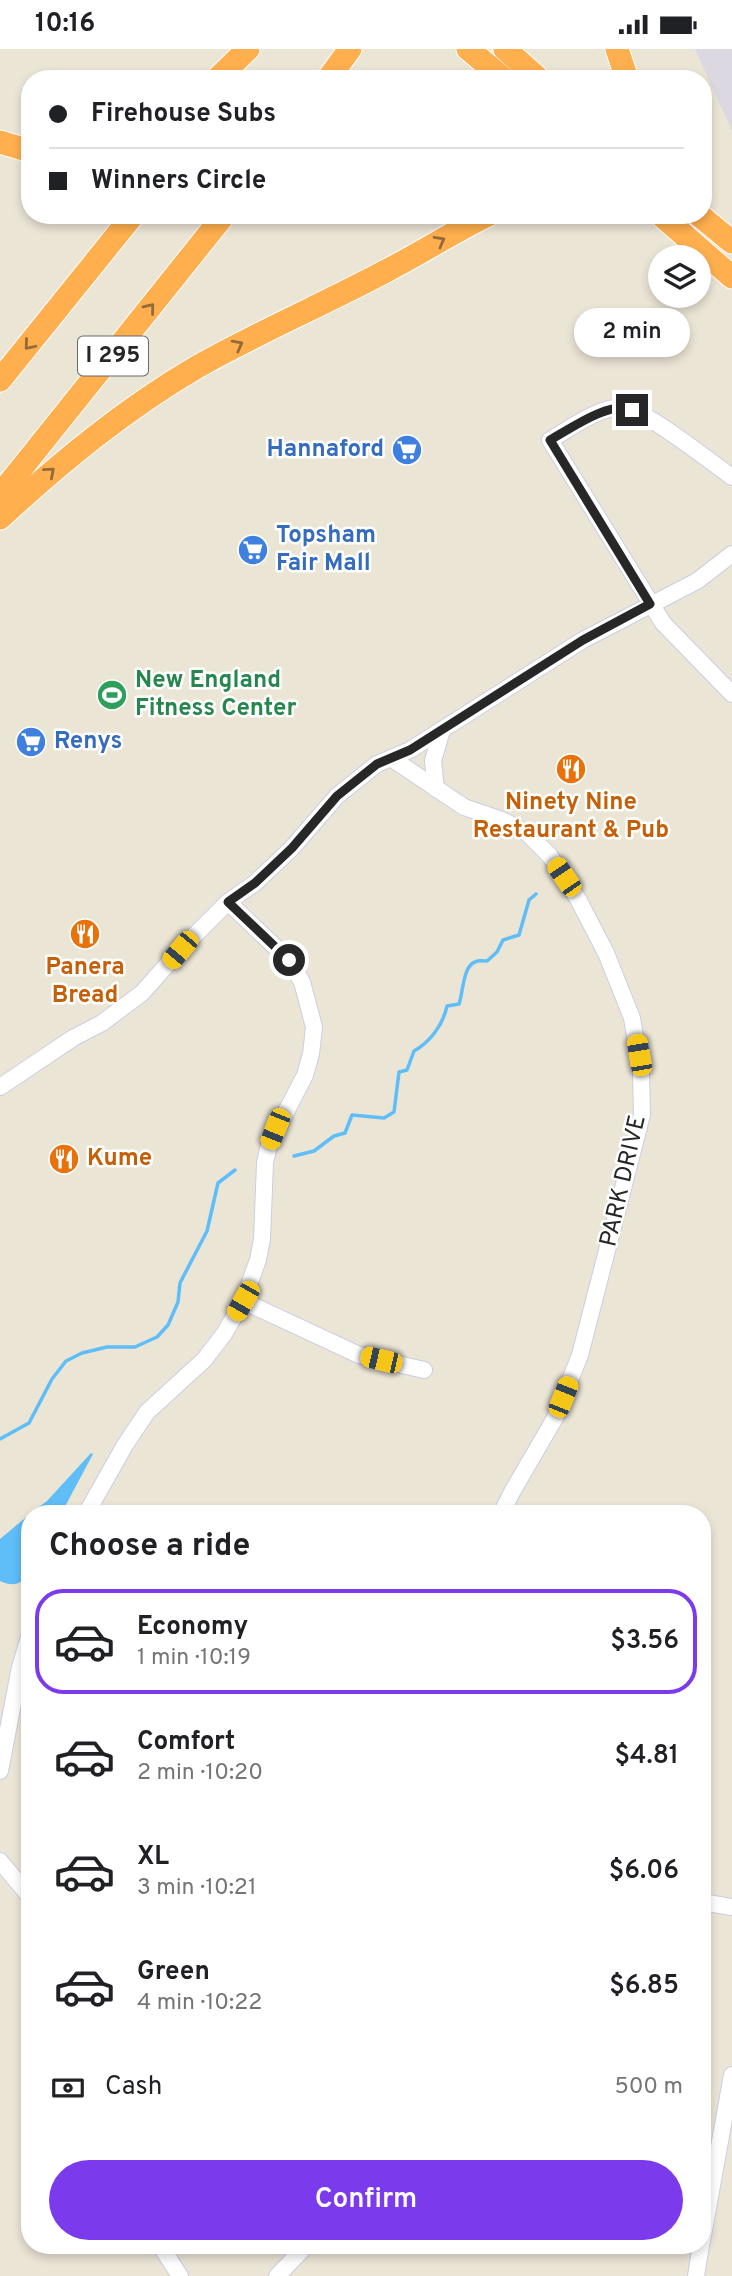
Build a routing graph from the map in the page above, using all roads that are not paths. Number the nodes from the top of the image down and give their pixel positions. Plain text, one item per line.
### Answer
1 (248, 49) edge
2 (263, 49) edge
3 (350, 49) edge
4 (468, 49) edge
5 (505, 49) edge
6 (617, 52) edge
7 (226, 70) edge
8 (247, 70) edge
9 (335, 70) edge
10 (493, 70) edge
11 (529, 70) edge
12 (616, 70) edge
13 (624, 70) edge
14 (0, 142) edge
15 (21, 148) edge
16 (126, 224) edge
17 (218, 224) edge
18 (472, 224) edge
19 (671, 224) edge
20 (710, 224) edge
21 (732, 242) edge
22 (732, 277) edge
23 (0, 380) edge
24 (732, 477) edge
25 (0, 495) edge
26 (0, 518) edge
27 (732, 554) edge
28 (650, 604) junction
29 (732, 694) edge
30 (442, 730) junction
31 (391, 758) junction
32 (436, 789) junction
33 (228, 902) junction
34 (0, 1087) edge
35 (243, 1301) junction
36 (424, 1370) dead end
37 (91, 1505) edge
38 (506, 1505) edge
39 (21, 1664) edge
40 (0, 1772) edge
41 (0, 1861) edge
42 (21, 1886) edge
43 (711, 1904) edge
44 (732, 1907) edge
45 (732, 2075) edge
46 (711, 2189) edge
47 (166, 2254) edge
48 (298, 2254) edge
49 (699, 2254) edge
50 (180, 2276) edge
51 (277, 2276) edge
52 (696, 2276) edge

1 - 7 highway
2 - 8 highway
3 - 9 highway
4 - 10 highway
5 - 11 highway
6 - 12 highway
6 - 13 highway
14 - 15 highway
16 -> 23 highway, I 295
25 -> 17 highway, I 295
26 -> 18 highway
19 - 22 highway
20 - 21 highway
24 - 28 street
27 - 28 street
28 - 29 street
28 - 30 street
30 - 31 street
30 - 32 street
31 - 32 street, PARK DRIVE
31 - 33 street
32 - 38 street, PARK DRIVE
33 - 34 street
33 - 35 street
35 - 36 street
35 - 37 street
39 - 40 street
41 - 42 street
43 - 44 street
45 - 46 street
47 - 50 street
48 - 51 street
49 - 52 street

